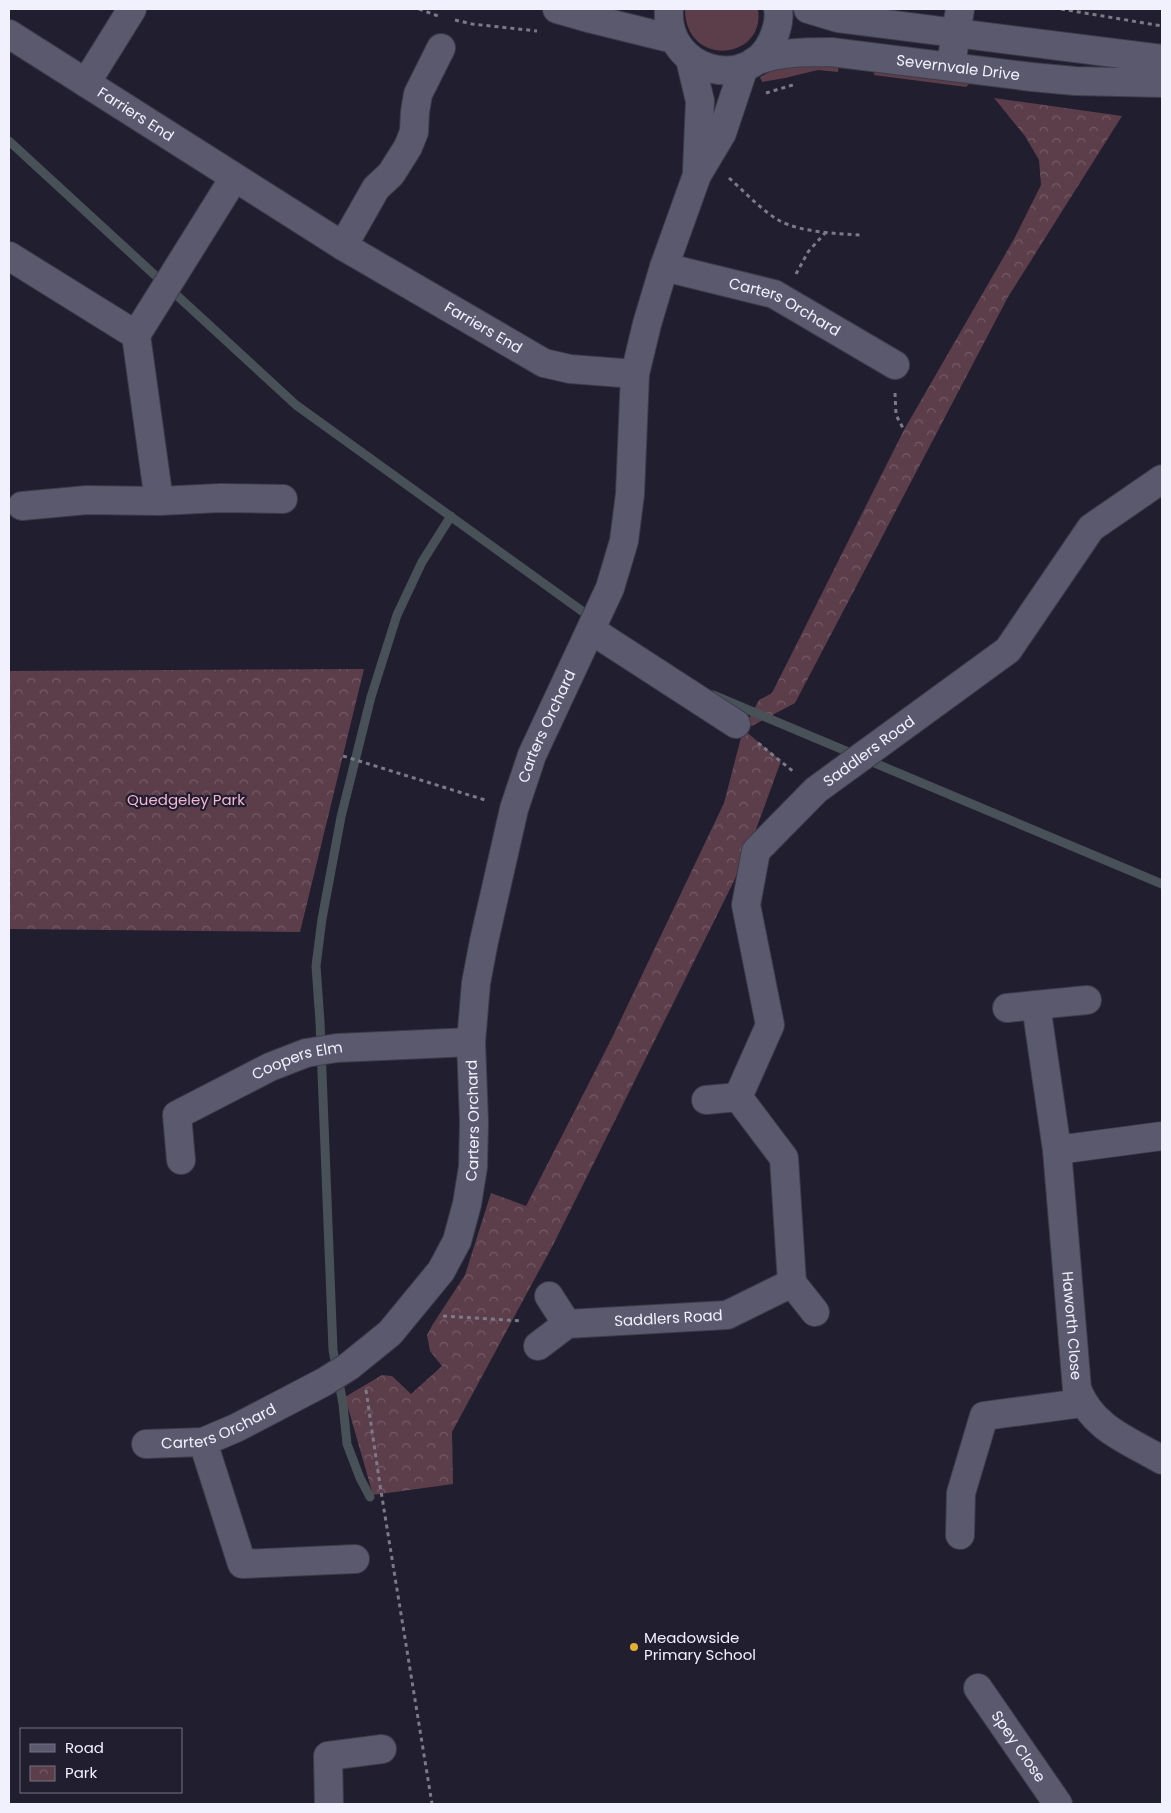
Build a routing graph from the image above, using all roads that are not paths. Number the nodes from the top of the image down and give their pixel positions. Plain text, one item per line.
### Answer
1 (132, 9) edge
2 (558, 9) edge
3 (669, 9) edge
4 (778, 9) edge
5 (808, 9) edge
6 (958, 21) edge
7 (9, 34) edge
8 (441, 48) dead end
9 (682, 49) junction
10 (1162, 58) edge
11 (750, 64) junction
12 (951, 67) junction
13 (86, 83) junction
14 (1162, 83) edge
15 (697, 175) junction
16 (234, 178) junction
17 (343, 246) junction
18 (9, 256) edge
19 (664, 267) junction
20 (136, 335) junction
21 (895, 365) road end
22 (635, 374) junction
23 (1162, 479) edge
24 (283, 500) dead end
25 (159, 502) junction
26 (22, 506) dead end
27 (591, 630) junction
28 (736, 724) road end
29 (1087, 1000) dead end
30 (1036, 1005) junction
31 (1007, 1008) dead end
32 (471, 1042) junction
33 (738, 1097) junction
34 (706, 1100) dead end
35 (1162, 1136) edge
36 (1056, 1150) junction
37 (181, 1160) dead end
38 (792, 1283) junction
39 (549, 1296) dead end
40 (816, 1312) dead end
41 (567, 1324) junction
42 (538, 1346) dead end
43 (1082, 1403) junction
44 (203, 1442) junction
45 (146, 1444) dead end
46 (1162, 1460) edge
47 (960, 1535) dead end
48 (355, 1559) dead end
49 (978, 1688) dead end
50 (382, 1749) dead end
51 (329, 1804) edge
52 (1058, 1804) edge

1 - 13 street, Farriers End
2 - 9 street
3 - 9 street, Carters Orchard
4 - 11 street
5 - 6 street
6 - 10 street
6 - 12 street
7 - 13 street, Farriers End
8 - 17 street
9 - 11 street, Severnvale Drive
9 - 15 street, Carters Orchard
11 - 12 street, Severnvale Drive
11 - 15 street, Carters Orchard
12 - 14 street, Severnvale Drive
13 - 16 street, Farriers End
15 - 19 street, Carters Orchard
16 - 17 street, Farriers End
16 - 20 street
17 - 22 street, Farriers End
18 - 20 street
19 - 21 street, Carters Orchard
19 - 22 street, Carters Orchard
20 - 25 street
22 - 27 street, Carters Orchard
23 - 33 street, Saddlers Road
24 - 25 street
25 - 26 street
27 - 28 street
27 - 32 street, Carters Orchard
29 - 30 street
30 - 31 street
30 - 36 street, Haworth Close
32 - 37 street, Coopers Elm
32 - 44 street, Carters Orchard
33 - 34 street
33 - 38 street
35 - 36 street
36 - 43 street, Haworth Close
38 - 40 street
38 - 41 street, Saddlers Road
39 - 41 street
41 - 42 street
43 - 46 street, Haworth Close
43 - 47 street
44 - 45 street, Carters Orchard
44 - 48 street
49 - 52 street, Spey Close
50 - 51 street

